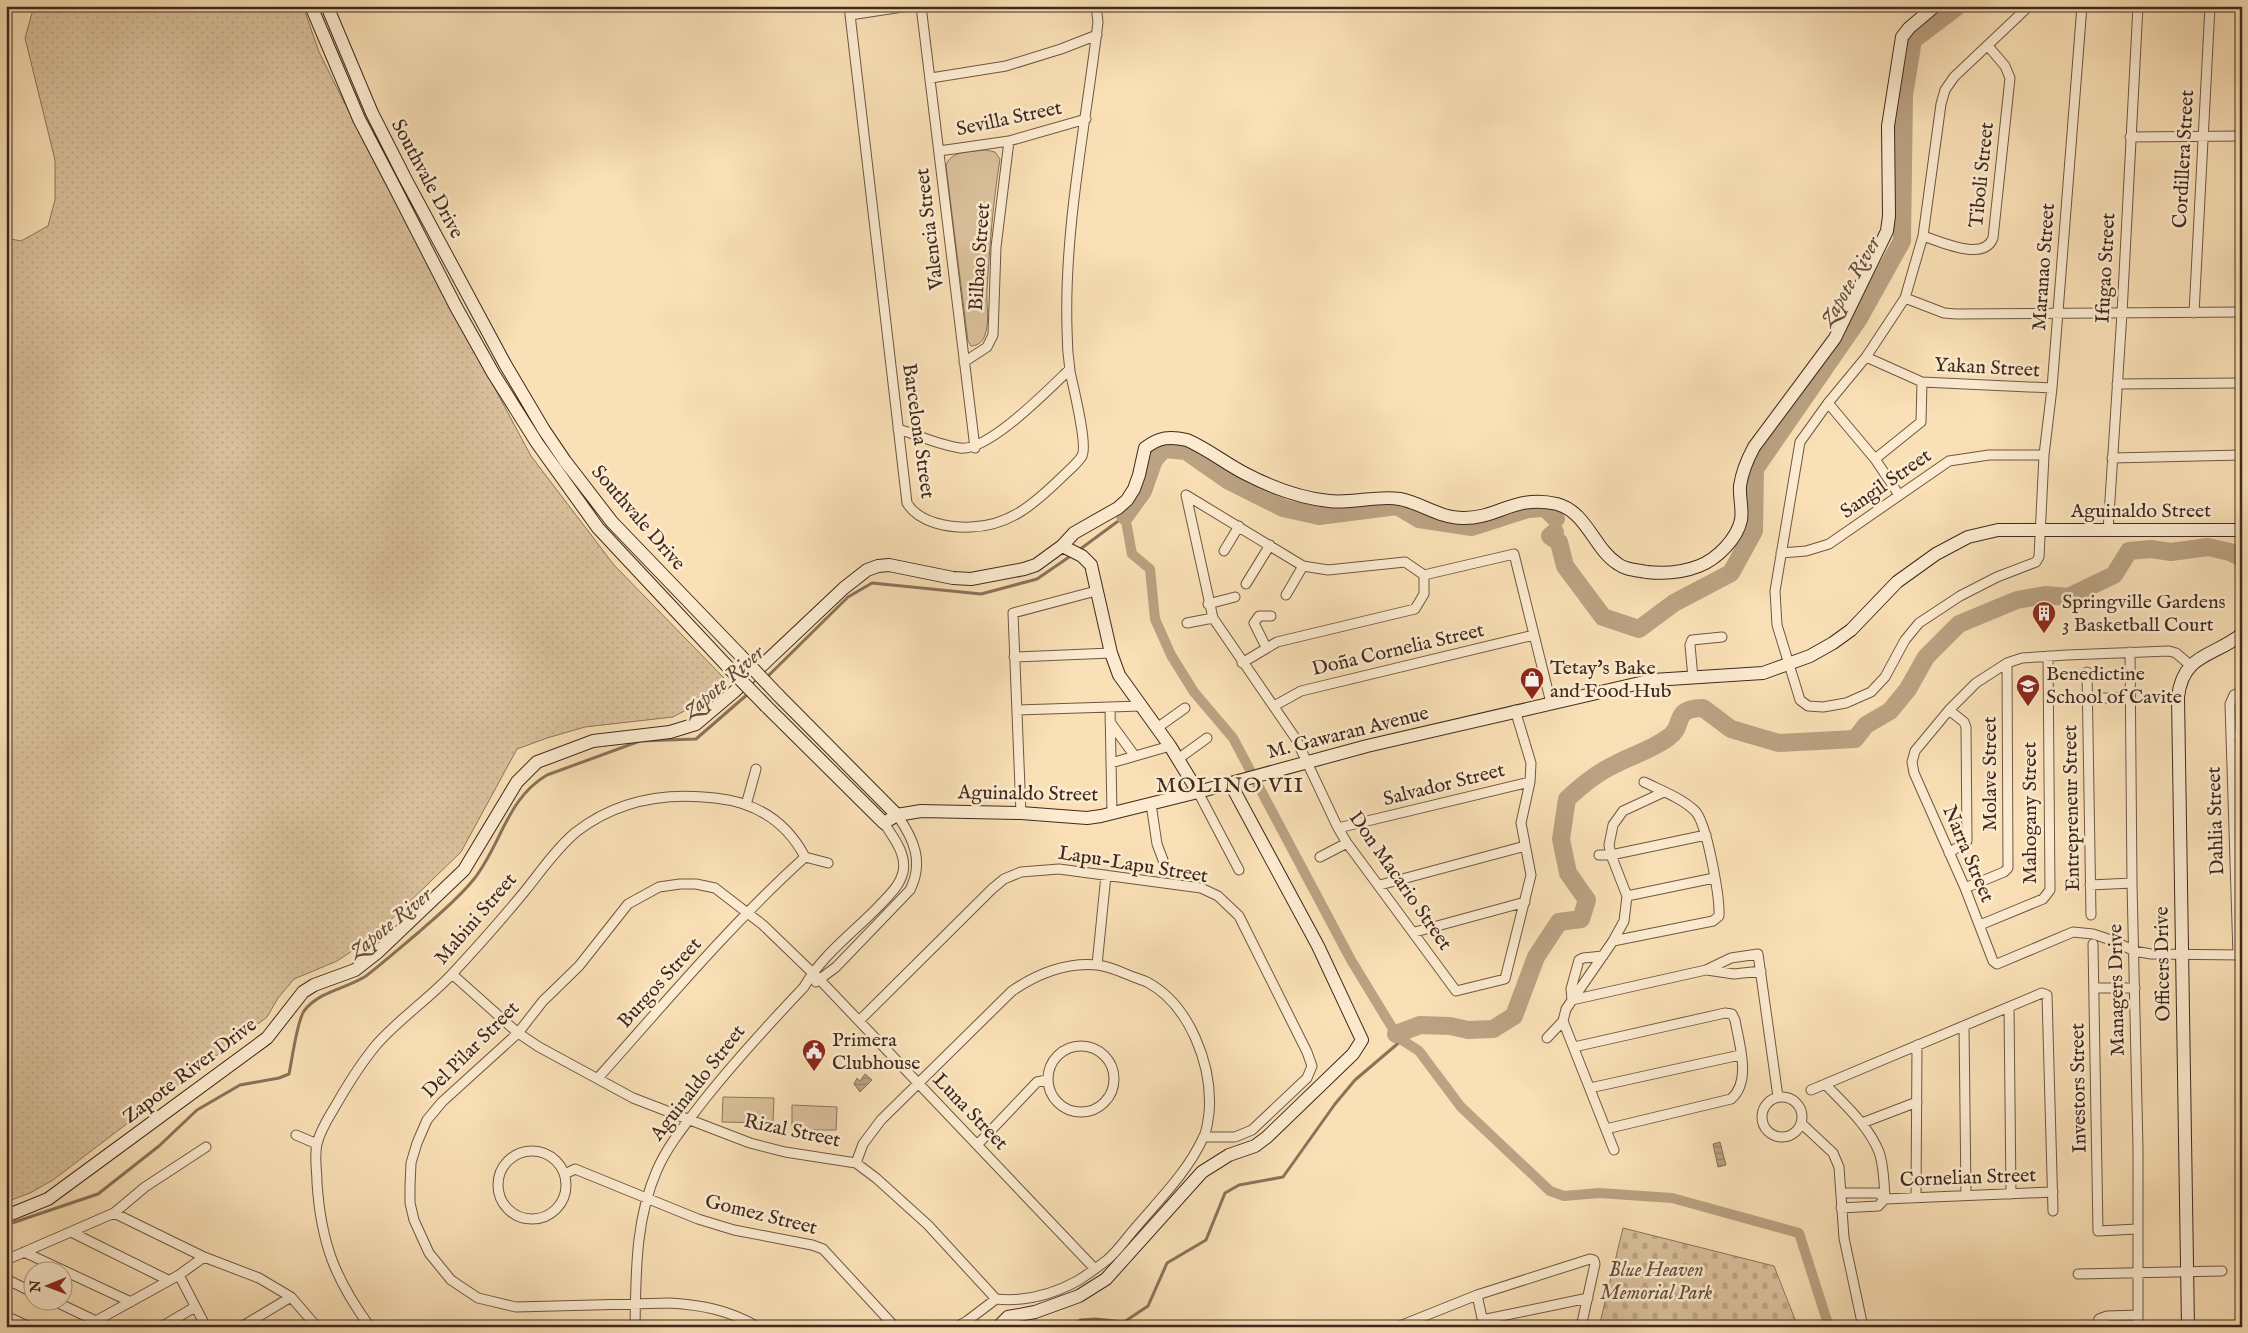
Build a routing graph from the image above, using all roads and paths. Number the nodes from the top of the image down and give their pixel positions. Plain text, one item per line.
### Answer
1 (310, 6) edge
2 (327, 6) edge
3 (909, 6) edge
4 (921, 6) edge
5 (1096, 6) edge
6 (1935, 6) edge
7 (2029, 6) edge
8 (2082, 6) edge
9 (2138, 6) edge
10 (2210, 6) edge
11 (850, 11) edge
12 (1097, 35) junction
13 (1988, 46) junction
14 (931, 78) junction
15 (1086, 119) junction
16 (2242, 136) edge
17 (2130, 137) junction
18 (2202, 137) junction
19 (1009, 141) junction
20 (939, 151) junction
21 (1923, 236) junction
22 (1905, 298) junction
23 (2058, 312) junction
24 (2122, 312) junction
25 (2242, 312) edge
26 (2194, 313) junction
27 (1866, 357) junction
28 (964, 362) junction
29 (1070, 369) junction
30 (1922, 382) junction
31 (2117, 384) junction
32 (2242, 384) edge
33 (2052, 388) junction
34 (1828, 403) junction
35 (898, 429) junction
36 (975, 448) junction
37 (2242, 455) edge
38 (2044, 456) junction
39 (2112, 458) junction
40 (1875, 459) junction
41 (1899, 495) junction
42 (1239, 526) junction
43 (2039, 530) junction
44 (2242, 530) edge
45 (2108, 531) junction
46 (1270, 545) junction
47 (1066, 547) junction
48 (1224, 551) dead end
49 (1781, 553) junction
50 (1303, 566) junction
51 (1424, 576) junction
52 (1246, 584) dead end
53 (1096, 591) junction
54 (1286, 595) dead end
55 (1235, 597) dead end
56 (1208, 604) junction
57 (1271, 616) dead end
58 (1213, 618) junction
59 (1187, 623) dead end
60 (2242, 634) edge
61 (1534, 635) junction
62 (1722, 637) dead end
63 (1266, 647) junction
64 (2130, 652) junction
65 (1111, 653) junction
66 (2048, 656) junction
67 (1014, 657) junction
68 (1242, 663) junction
69 (2007, 663) junction
70 (1788, 664) junction
71 (2190, 664) junction
72 (2088, 672) dead end
73 (1694, 678) junction
74 (2242, 692) edge
75 (2088, 698) junction
76 (2130, 698) junction
77 (1551, 703) junction
78 (1141, 706) junction
79 (1274, 706) junction
80 (1110, 707) junction
81 (1185, 708) dead end
82 (1017, 710) junction
83 (1515, 710) junction
84 (1949, 710) junction
85 (1110, 722) junction
86 (1157, 728) junction
87 (2242, 734) edge
88 (2231, 737) junction
89 (1207, 738) dead end
90 (1170, 746) junction
91 (1134, 755) junction
92 (1178, 759) junction
93 (1111, 762) junction
94 (1306, 762) junction
95 (756, 769) dead end
96 (1234, 782) junction
97 (1530, 782) junction
98 (1644, 782) dead end
99 (1198, 792) junction
100 (1664, 792) junction
101 (746, 804) junction
102 (1151, 804) junction
103 (1021, 812) junction
104 (1112, 814) junction
105 (897, 815) junction
106 (884, 823) junction
107 (1338, 828) junction
108 (2238, 833) edge
109 (1706, 835) junction
110 (1347, 843) junction
111 (1525, 846) junction
112 (1949, 853) junction
113 (1599, 855) dead end
114 (1610, 855) junction
115 (804, 857) junction
116 (1320, 857) dead end
117 (1163, 860) dead end
118 (828, 863) dead end
119 (1239, 870) dead end
120 (2238, 873) edge
121 (1106, 875) junction
122 (1714, 878) junction
123 (2132, 883) junction
124 (2090, 885) junction
125 (1380, 886) junction
126 (1965, 888) junction
127 (1627, 896) junction
128 (1525, 902) junction
129 (749, 913) junction
130 (2239, 914) edge
131 (2091, 915) dead end
132 (1980, 926) junction
133 (856, 929) junction
134 (1415, 932) junction
135 (865, 938) junction
136 (1614, 941) junction
137 (2093, 944) dead end
138 (2134, 951) junction
139 (2181, 955) junction
140 (2240, 955) edge
141 (1603, 956) junction
142 (1097, 965) junction
143 (1706, 970) junction
144 (1761, 971) junction
145 (813, 973) junction
146 (452, 974) junction
147 (820, 980) junction
148 (804, 987) junction
149 (2094, 988) junction
150 (2135, 988) junction
151 (1572, 1000) junction
152 (2008, 1007) junction
153 (860, 1021) junction
154 (1564, 1021) junction
155 (1964, 1026) junction
156 (518, 1033) junction
157 (1547, 1038) dead end
158 (1917, 1045) junction
159 (1574, 1047) junction
160 (1740, 1055) junction
161 (598, 1078) junction
162 (1047, 1080) junction
163 (918, 1083) junction
164 (1825, 1084) junction
165 (1590, 1088) junction
166 (1811, 1090) dead end
167 (1778, 1096) junction
168 (1917, 1102) junction
169 (689, 1119) junction
170 (1862, 1123) junction
171 (1802, 1124) junction
172 (1606, 1129) junction
173 (296, 1135) dead end
174 (1204, 1137) junction
175 (317, 1144) junction
176 (977, 1145) junction
177 (206, 1147) dead end
178 (1614, 1150) dead end
179 (856, 1163) junction
180 (565, 1174) junction
181 (2053, 1192) junction
182 (1841, 1194) junction
183 (2011, 1194) junction
184 (1966, 1195) junction
185 (648, 1198) junction
186 (1916, 1198) junction
187 (1885, 1199) junction
188 (1841, 1208) junction
189 (2053, 1211) dead end
190 (114, 1213) junction
191 (6, 1216) edge
192 (2137, 1229) junction
193 (71, 1232) junction
194 (24, 1252) junction
195 (204, 1256) junction
196 (6, 1260) edge
197 (1095, 1268) junction
198 (2138, 1272) junction
199 (2188, 1272) junction
200 (2222, 1272) dead end
201 (2078, 1274) dead end
202 (179, 1275) junction
203 (6, 1280) edge
204 (168, 1280) junction
205 (22, 1287) edge
206 (1478, 1295) junction
207 (291, 1297) junction
208 (1588, 1298) junction
209 (996, 1299) junction
210 (131, 1302) junction
211 (635, 1303) junction
212 (196, 1307) junction
213 (72, 1310) edge
214 (2138, 1315) junction
215 (6, 1316) edge
216 (96, 1321) junction
217 (1483, 1323) edge
218 (2098, 1323) edge
219 (30, 1327) edge
220 (85, 1327) edge
221 (161, 1327) edge
222 (206, 1327) edge
223 (241, 1327) edge
224 (317, 1327) edge
225 (370, 1327) edge
226 (635, 1327) edge
227 (758, 1327) edge
228 (895, 1327) edge
229 (956, 1327) edge
230 (998, 1327) edge
231 (1397, 1327) edge
232 (1581, 1327) edge
233 (1862, 1327) edge
234 (2138, 1327) edge
235 (2188, 1327) edge

1 - 106 street, Southvale Drive, bridge
2 - 105 street, Southvale Drive, bridge
3 - 11 street
4 - 14 street, Valencia Street
5 - 12 street, Barcelona Street
6 - 47 street, Zapote River Drive
7 - 13 street
8 - 23 street, Maranao Street
9 - 17 street, Ifugao Street
10 - 18 street, Cordillera Street
11 - 35 street, Barcelona Street
12 - 14 street
12 - 15 street, Barcelona Street
13 - 21 street
13 - 21 street, Tiboli Street
14 - 20 street, Valencia Street
15 - 19 street, Sevilla Street
15 - 29 street, Barcelona Street
16 - 18 street
17 - 18 street
17 - 24 street, Ifugao Street
18 - 26 street, Cordillera Street
19 - 20 street, Sevilla Street
19 - 28 street, Bilbao Street
20 - 28 street, Valencia Street
21 - 22 street
22 - 23 street
22 - 27 street
23 - 24 street
23 - 33 street, Maranao Street
24 - 26 street
24 - 31 street, Ifugao Street
25 - 26 street
27 - 30 street, Yakan Street
27 - 34 street
28 - 36 street, Valencia Street
29 - 35 street, Barcelona Street
29 - 36 street
30 - 33 street, Yakan Street
30 - 40 street, Yakan Street
31 - 32 street
31 - 39 street, Ifugao Street
33 - 38 street, Maranao Street
34 - 40 street
34 - 49 street
35 - 36 street
37 - 39 street
38 - 41 street, Sangil Street
38 - 43 street, Maranao Street
39 - 45 street, Ifugao Street
40 - 41 street
41 - 49 street, Sangil Street
42 - 46 street
42 - 48 street
42 - 56 street, Don Macario Street
43 - 45 street, Aguinaldo Street
43 - 70 street, M. Gawaran Avenue
43 - 70 street, Maranao Street
44 - 45 street, Aguinaldo Street
46 - 50 street
46 - 52 street
47 - 53 street
47 - 191 street, Zapote River Drive
49 - 70 street
50 - 51 street
50 - 54 street
51 - 61 street
51 - 63 street
53 - 65 street
53 - 67 street
55 - 56 street
56 - 58 street, Don Macario Street
57 - 63 street
58 - 59 street
58 - 68 street, Don Macario Street
60 - 71 street
61 - 77 street
61 - 79 street, Doña Cornelia Street
62 - 73 street
63 - 68 street
64 - 66 street, Narra Street
64 - 71 street, Narra Street
64 - 76 street, Managers Drive
65 - 67 street
65 - 78 street
66 - 69 street, Narra Street
66 - 132 street, Mahogany Street
67 - 82 street
68 - 79 street, Don Macario Street
69 - 84 street, Narra Street
69 - 126 street, Molave Street
70 - 73 street, M. Gawaran Avenue
71 - 139 street, Officers Drive
72 - 75 street, Entrepreneur Street
73 - 77 street, M. Gawaran Avenue
74 - 88 street, Dahlia Street
75 - 76 street
75 - 124 street, Entrepreneur Street
76 - 123 street, Managers Drive
77 - 83 street, M. Gawaran Avenue
78 - 80 street
78 - 86 street
79 - 94 street, Don Macario Street
80 - 82 street
80 - 85 street
81 - 86 street
82 - 103 street
83 - 94 street, M. Gawaran Avenue
83 - 97 street
84 - 112 street
84 - 112 street, Narra Street
85 - 91 street
85 - 93 street
86 - 90 street
87 - 88 street
88 - 108 street, Dahlia Street
89 - 92 street
90 - 91 street
90 - 92 street
91 - 93 street
92 - 99 street
93 - 104 street
94 - 96 street, M. Gawaran Avenue
94 - 107 street, Don Macario Street
95 - 101 street
96 - 99 street, Aguinaldo Street
96 - 230 street
97 - 107 street, Salvador Street
97 - 111 street
98 - 100 street
99 - 102 street, Aguinaldo Street
99 - 119 street
100 - 109 street
100 - 114 street
101 - 115 street, Mabini Street
101 - 146 street, Mabini Street
102 - 104 street, Aguinaldo Street
102 - 117 street
103 - 104 street, Aguinaldo Street
103 - 105 street, Aguinaldo Street
105 - 106 street, Aguinaldo Street
105 - 135 street, Southvale Drive
106 - 133 street, Southvale Drive
107 - 110 street, Don Macario Street
108 - 120 street, Dahlia Street
109 - 114 street
109 - 122 street
110 - 116 street
110 - 125 street, Don Macario Street
111 - 125 street
111 - 128 street
112 - 126 street, Narra Street
113 - 114 street
114 - 127 street
115 - 118 street
115 - 129 street
120 - 130 street, Dahlia Street
121 - 142 street
121 - 153 street, Lapu-Lapu Street
121 - 174 street, Lapu-Lapu Street
122 - 127 street
122 - 136 street
123 - 124 street
123 - 138 street, Managers Drive
124 - 131 street, Entrepreneur Street
125 - 134 street, Don Macario Street
126 - 132 street, Narra Street
127 - 136 street
128 - 134 street
128 - 134 street, Don Macario Street
129 - 145 street, Del Pilar Street
129 - 156 street, Del Pilar Street
129 - 161 street, Burgos Street
130 - 140 street, Dahlia Street
132 - 138 street, Narra Street
133 - 135 street
133 - 145 street, Southvale Drive
135 - 147 street, Southvale Drive
136 - 141 street
137 - 149 street, Investors Street
138 - 139 street, Narra Street
138 - 150 street, Managers Drive
139 - 140 street, Narra Street
139 - 199 street, Officers Drive
141 - 151 street
141 - 151 street
142 - 163 street
142 - 174 street
143 - 144 street
143 - 144 street
143 - 151 street
144 - 167 street
145 - 147 street, Del Pilar Street
145 - 148 street, Aguinaldo Street
146 - 156 street, Rizal Street
146 - 175 street, Mabini Street
147 - 148 street, Aguinaldo Street
147 - 153 street, Luna Street
148 - 169 street, Aguinaldo Street
149 - 150 street
149 - 192 street, Investors Street
150 - 192 street, Managers Drive
151 - 154 street
152 - 155 street
152 - 181 street
152 - 183 street
153 - 163 street, Luna Street
154 - 157 street
154 - 159 street
155 - 158 street
155 - 184 street
156 - 161 street, Rizal Street
156 - 211 street, Del Pilar Street
158 - 164 street
158 - 168 street
159 - 160 street
159 - 165 street
160 - 165 street
160 - 172 street
161 - 169 street, Rizal Street
162 - 162 street
162 - 176 street
163 - 176 street, Luna Street
163 - 179 street
164 - 166 street
164 - 170 street
165 - 172 street
167 - 171 street
167 - 171 street
168 - 170 street
168 - 186 street
169 - 179 street, Rizal Street
169 - 185 street, Aguinaldo Street
170 - 187 street
171 - 182 street
172 - 178 street
173 - 175 street
174 - 197 street
175 - 225 street, Mabini Street
176 - 197 street, Luna Street
177 - 190 street
179 - 209 street, Rizal Street
180 - 180 street
180 - 185 street, Gomez Street
181 - 183 street, Cornelian Street
181 - 189 street
182 - 187 street, Cornelian Street
182 - 188 street
183 - 184 street, Cornelian Street
184 - 186 street, Cornelian Street
185 - 211 street, Aguinaldo Street
185 - 228 street, Gomez Street
186 - 187 street, Cornelian Street
187 - 188 street, Cornelian Street
188 - 233 street
190 - 193 street
190 - 195 street
192 - 198 street, Managers Drive
193 - 194 street
193 - 204 street
194 - 196 street
194 - 210 street
195 - 202 street
195 - 207 street
197 - 209 street
198 - 199 street
198 - 201 street
198 - 214 street, Managers Drive
199 - 200 street
199 - 235 street, Officers Drive
202 - 204 street
202 - 212 street
203 - 205 street
204 - 210 street
206 - 208 street
206 - 217 street
206 - 231 street
207 - 223 street
207 - 224 street
208 - 217 street
208 - 232 street
209 - 229 street
210 - 216 street
211 - 226 street
211 - 227 street, Del Pilar Street
212 - 221 street
212 - 222 street
213 - 216 street
214 - 218 street
214 - 234 street, Managers Drive
215 - 219 street
216 - 220 street

